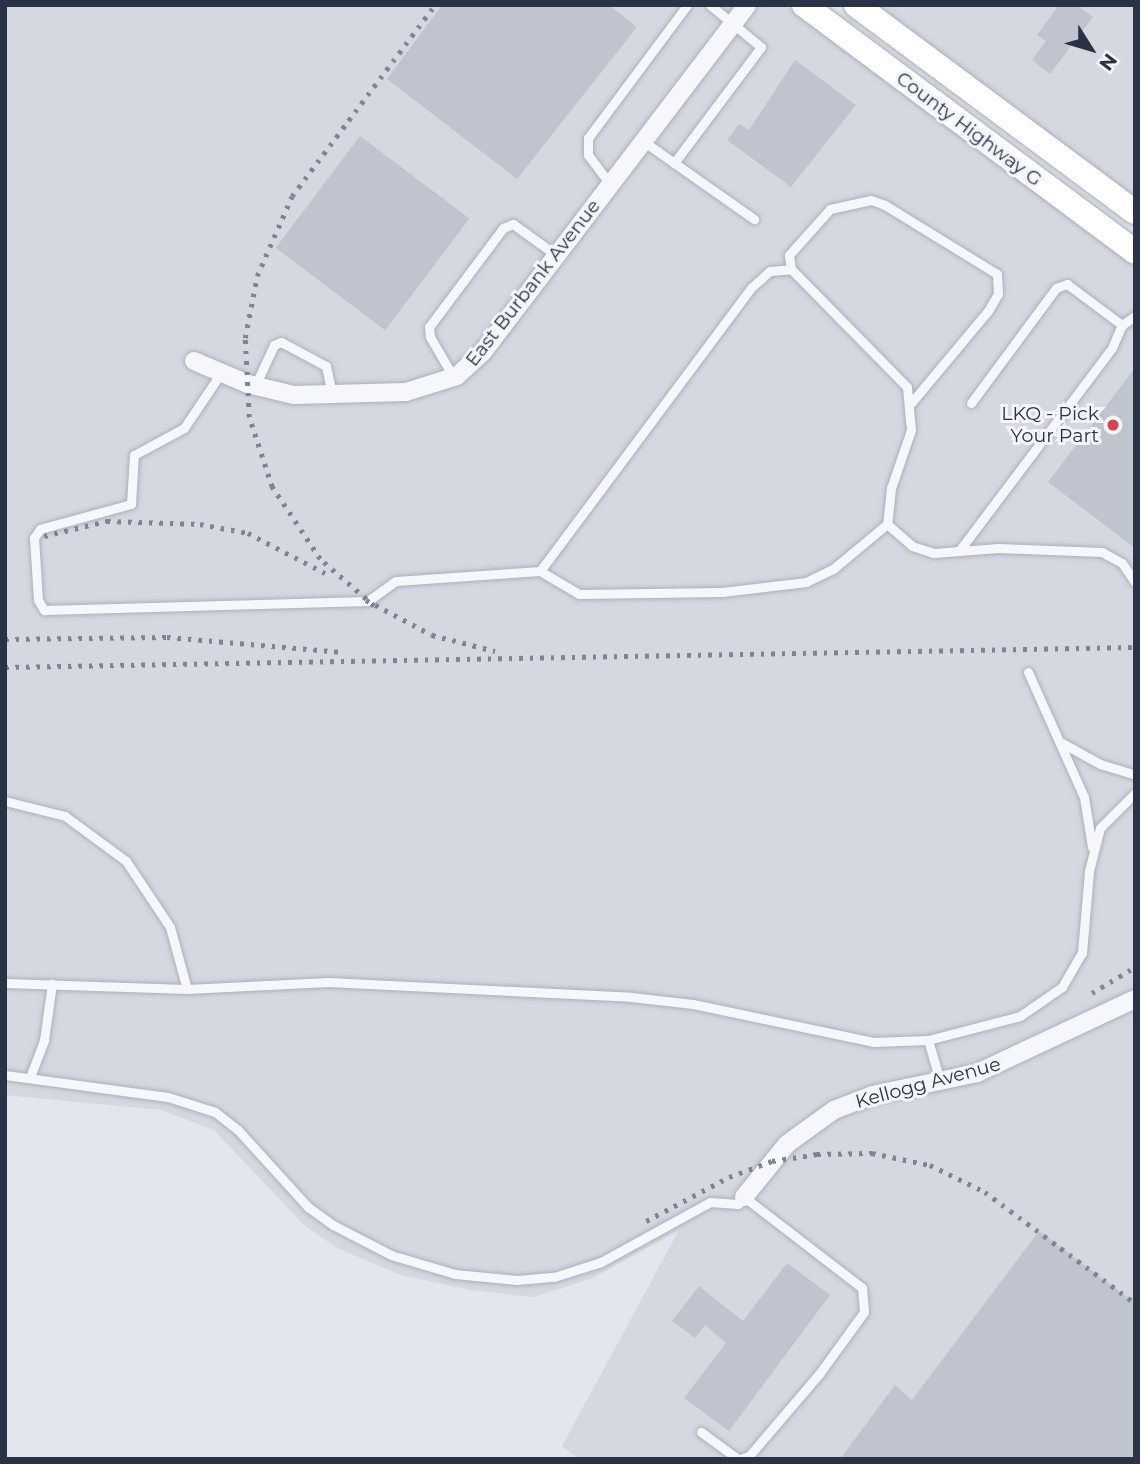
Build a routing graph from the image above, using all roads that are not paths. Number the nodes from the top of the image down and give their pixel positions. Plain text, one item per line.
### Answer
1 (687, 5) edge
2 (710, 5) edge
3 (747, 5) edge
4 (804, 5) edge
5 (856, 5) edge
6 (734, 22) junction
7 (643, 141) junction
8 (674, 163) junction
9 (610, 184) junction
10 (1135, 212) edge
11 (754, 219) dead end
12 (1135, 252) edge
13 (556, 255) junction
14 (791, 268) junction
15 (1135, 316) edge
16 (1122, 325) junction
17 (194, 361) dead end
18 (221, 373) junction
19 (454, 378) junction
20 (255, 386) junction
21 (332, 394) junction
22 (911, 402) junction
23 (971, 403) dead end
24 (887, 524) junction
25 (959, 551) junction
26 (540, 571) junction
27 (1135, 582) edge
28 (1028, 672) dead end
29 (1062, 743) junction
30 (1135, 775) edge
31 (1135, 793) edge
32 (5, 801) edge
33 (1092, 850) junction
34 (5, 983) edge
35 (52, 985) junction
36 (187, 989) junction
37 (1135, 999) edge
38 (928, 1040) junction
39 (5, 1075) edge
40 (30, 1077) junction
41 (940, 1081) junction
42 (744, 1197) junction
43 (701, 1432) dead end
44 (739, 1459) edge

1 - 9 lane
2 - 6 lane
3 - 6 street, East Burbank Avenue
4 - 12 main road, County Highway G
5 - 10 main road, County Highway G
6 - 7 street, East Burbank Avenue
6 - 8 lane
7 - 8 lane
7 - 9 street, East Burbank Avenue
8 - 11 lane
9 - 13 street, East Burbank Avenue
13 - 19 street, East Burbank Avenue
13 - 19 lane
14 - 22 lane
14 - 22 lane
14 - 26 lane
15 - 16 lane
16 - 23 lane
16 - 25 lane
17 - 18 street, East Burbank Avenue
18 - 20 street, East Burbank Avenue
18 - 26 lane
19 - 21 street, East Burbank Avenue
20 - 21 street, East Burbank Avenue
20 - 21 lane
22 - 24 lane
24 - 25 lane
24 - 26 lane
25 - 27 lane
28 - 29 lane
29 - 30 lane
29 - 33 lane
31 - 33 lane
32 - 36 lane
33 - 38 lane
34 - 35 lane
35 - 36 lane
35 - 40 lane
36 - 38 lane
37 - 41 street, Kellogg Avenue
38 - 41 lane
39 - 40 lane
40 - 42 lane
41 - 42 street, Kellogg Avenue
42 - 44 lane
43 - 44 lane

